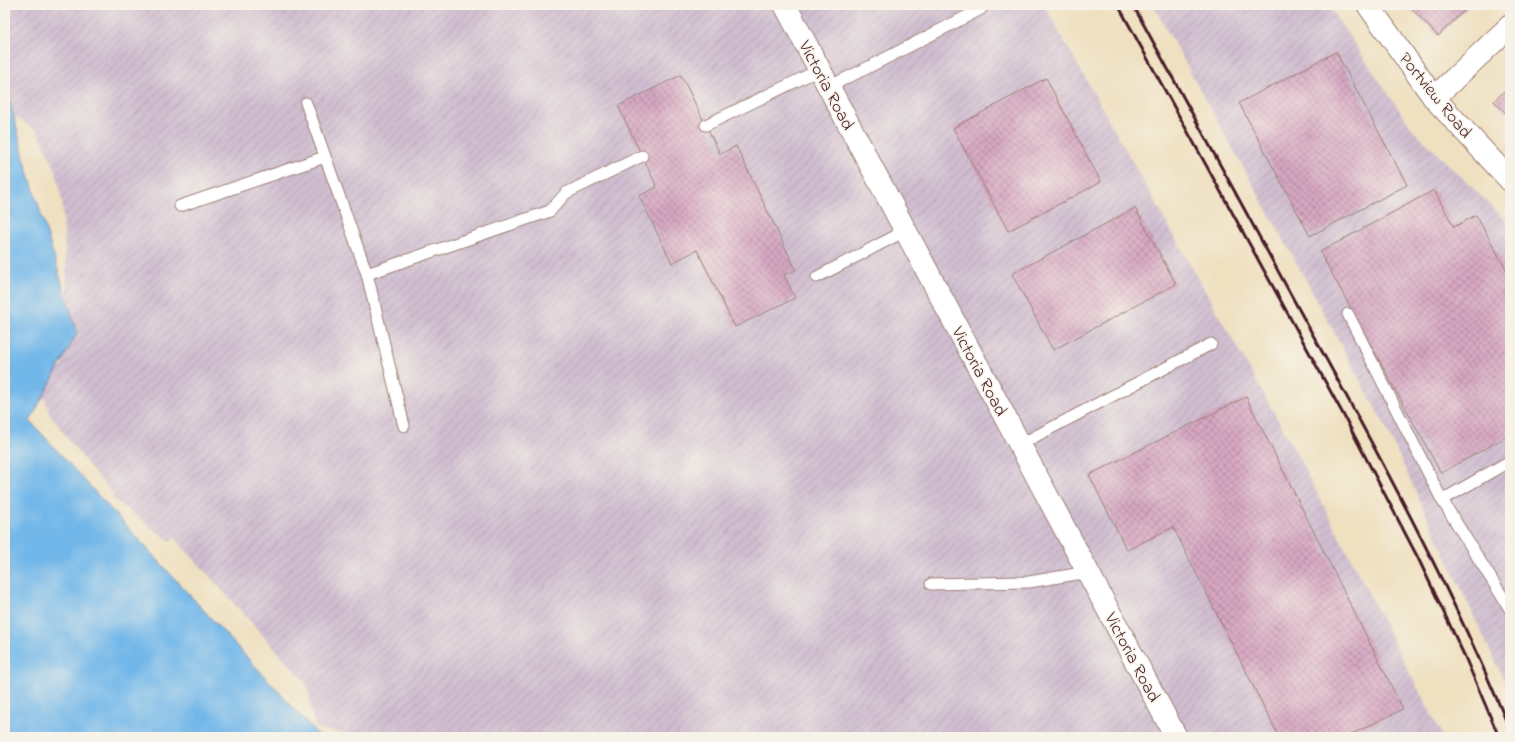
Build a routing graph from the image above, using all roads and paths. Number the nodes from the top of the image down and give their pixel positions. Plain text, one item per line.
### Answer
1 (784, 5) edge
2 (1368, 5) edge
3 (981, 9) dead end
4 (1510, 26) edge
5 (823, 78) junction
6 (1434, 98) junction
7 (306, 103) dead end
8 (706, 125) dead end
9 (642, 156) dead end
10 (325, 157) junction
11 (1510, 180) edge
12 (180, 206) dead end
13 (905, 231) junction
14 (367, 274) junction
15 (818, 276) dead end
16 (1348, 314) dead end
17 (1211, 344) dead end
18 (404, 426) dead end
19 (1019, 445) junction
20 (1510, 461) edge
21 (1442, 500) junction
22 (1088, 572) junction
23 (931, 584) dead end
24 (1510, 609) edge
25 (1176, 737) edge

1 - 5 street, Victoria Road
2 - 6 street, Portview Road
3 - 5 lane
4 - 6 street
5 - 8 lane
5 - 13 street, Victoria Road
6 - 11 street, Portview Road
7 - 10 lane
9 - 14 lane
10 - 12 lane
10 - 14 lane
13 - 15 lane
13 - 19 street, Victoria Road
14 - 18 lane
16 - 21 lane
17 - 19 lane
19 - 22 street, Victoria Road
20 - 21 lane
21 - 24 lane
22 - 23 lane
22 - 25 street, Victoria Road

